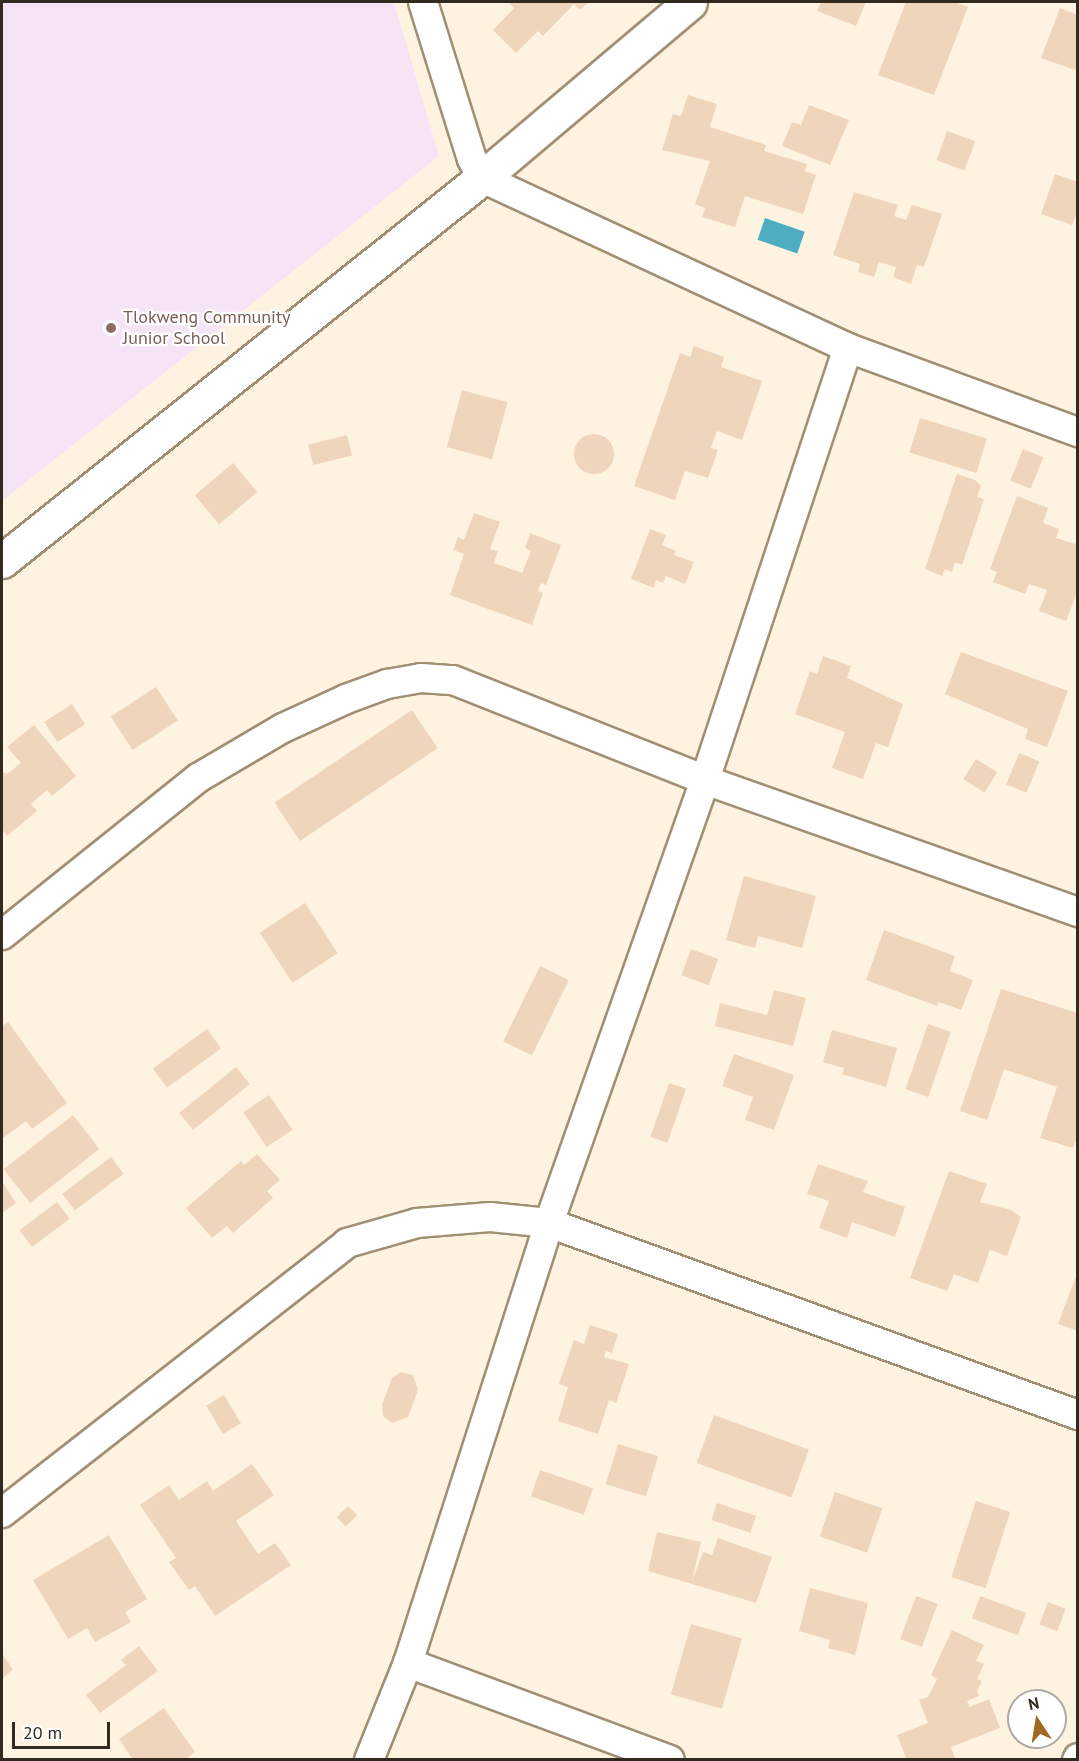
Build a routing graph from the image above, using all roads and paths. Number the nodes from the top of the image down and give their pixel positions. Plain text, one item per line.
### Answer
1 (423, 2) edge
2 (690, 2) edge
3 (482, 178) junction
4 (848, 348) junction
5 (1077, 432) edge
6 (2, 561) edge
7 (705, 780) junction
8 (1077, 912) edge
9 (2, 935) edge
10 (549, 1223) junction
11 (1077, 1415) edge
12 (2, 1513) edge
13 (408, 1663) junction
14 (369, 1760) edge
15 (670, 1760) edge

1 - 3 street
2 - 3 street
3 - 4 street
3 - 6 street
4 - 5 street
4 - 7 street
7 - 8 street
7 - 9 street
7 - 10 street
10 - 11 street
10 - 12 street
10 - 13 street
13 - 14 street
13 - 15 street

